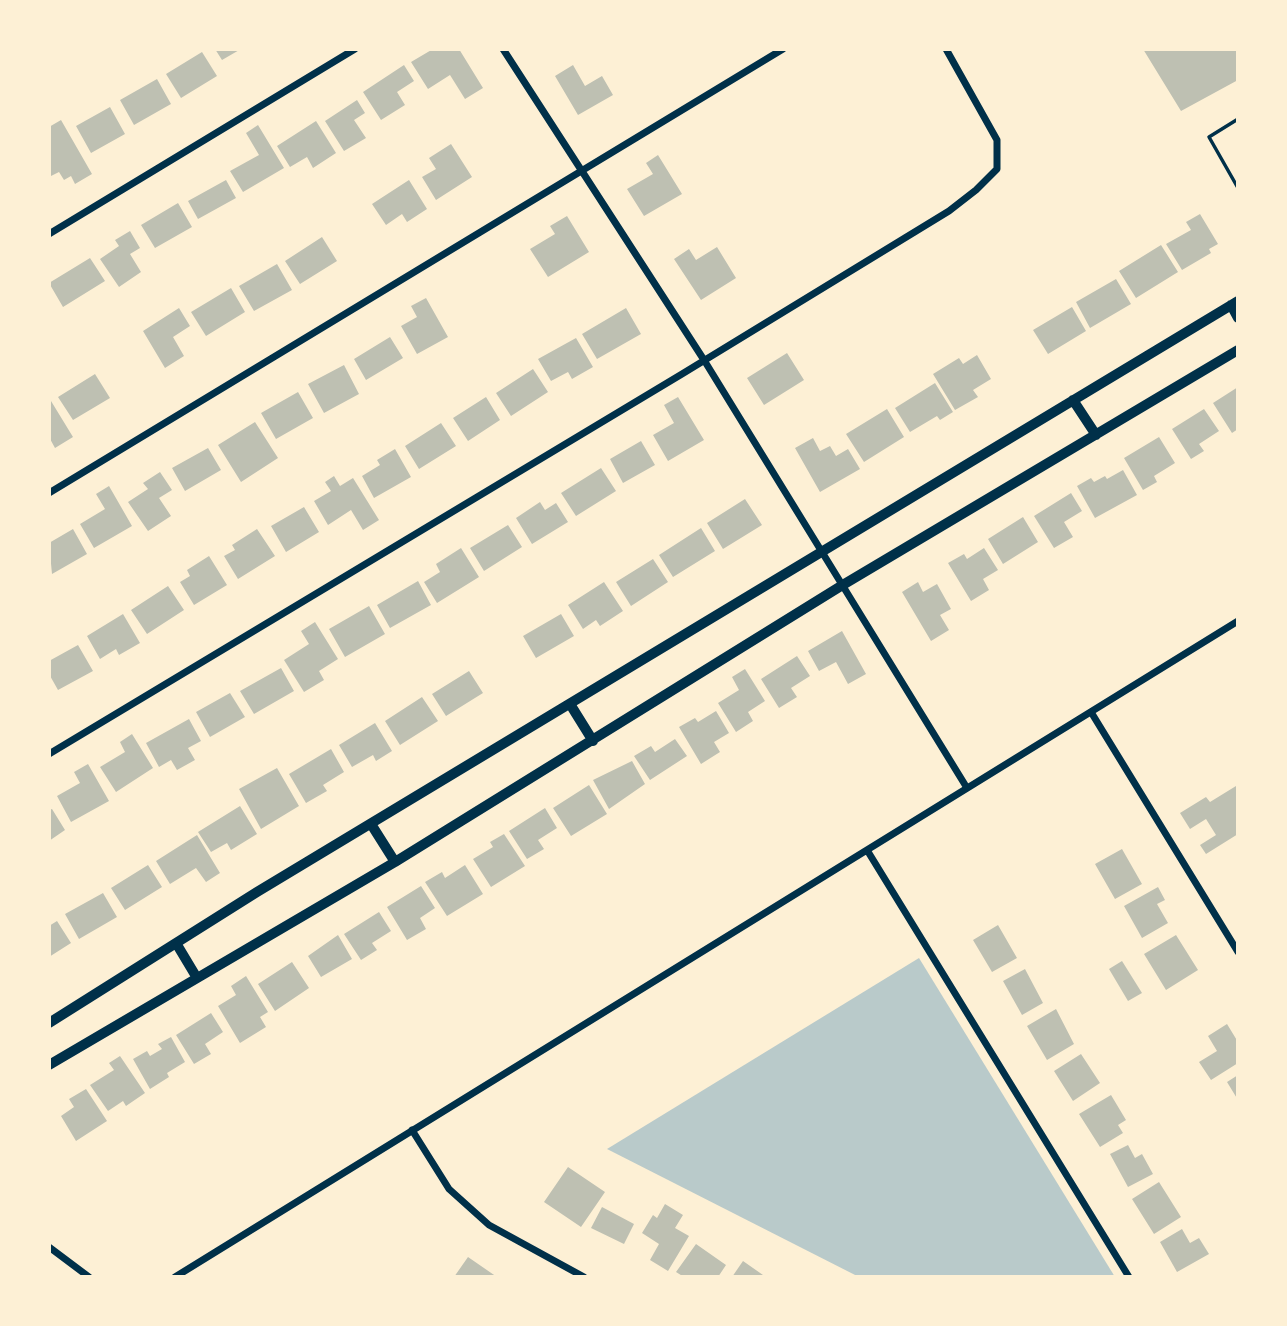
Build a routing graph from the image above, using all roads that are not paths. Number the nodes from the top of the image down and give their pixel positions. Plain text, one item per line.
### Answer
1 (355, 49) edge
2 (503, 49) edge
3 (783, 49) edge
4 (946, 49) edge
5 (1238, 119) edge
6 (583, 171) junction
7 (1238, 188) edge
8 (49, 234) edge
9 (1234, 303) edge
10 (1238, 318) edge
11 (1238, 350) edge
12 (704, 360) junction
13 (1073, 400) junction
14 (1096, 435) junction
15 (49, 494) edge
16 (821, 553) junction
17 (841, 586) junction
18 (1238, 621) edge
19 (570, 704) junction
20 (1091, 712) junction
21 (593, 741) junction
22 (49, 754) edge
23 (967, 788) junction
24 (371, 824) junction
25 (867, 850) junction
26 (395, 862) junction
27 (176, 943) junction
28 (1238, 952) edge
29 (197, 978) junction
30 (49, 1023) edge
31 (49, 1065) edge
32 (412, 1130) junction
33 (49, 1247) edge
34 (89, 1277) edge
35 (175, 1277) edge
36 (584, 1277) edge
37 (1129, 1277) edge

1 - 8 street
2 - 6 street
3 - 6 street
4 - 12 street
5 - 7 lane
6 - 12 street
6 - 15 street
9 - 10 main road
9 - 13 main road
11 - 14 main road
12 - 16 street
12 - 22 street
13 - 14 main road
13 - 16 main road
14 - 17 main road
16 - 17 street
16 - 19 main road
17 - 21 main road
17 - 23 street
18 - 20 street
19 - 21 main road
19 - 24 main road
20 - 23 street
20 - 28 street
21 - 26 main road
23 - 25 street
24 - 26 main road
24 - 27 main road
25 - 32 street
25 - 37 street
26 - 29 main road
27 - 29 main road
27 - 30 main road
29 - 31 main road
32 - 35 street
32 - 36 street
33 - 34 street

